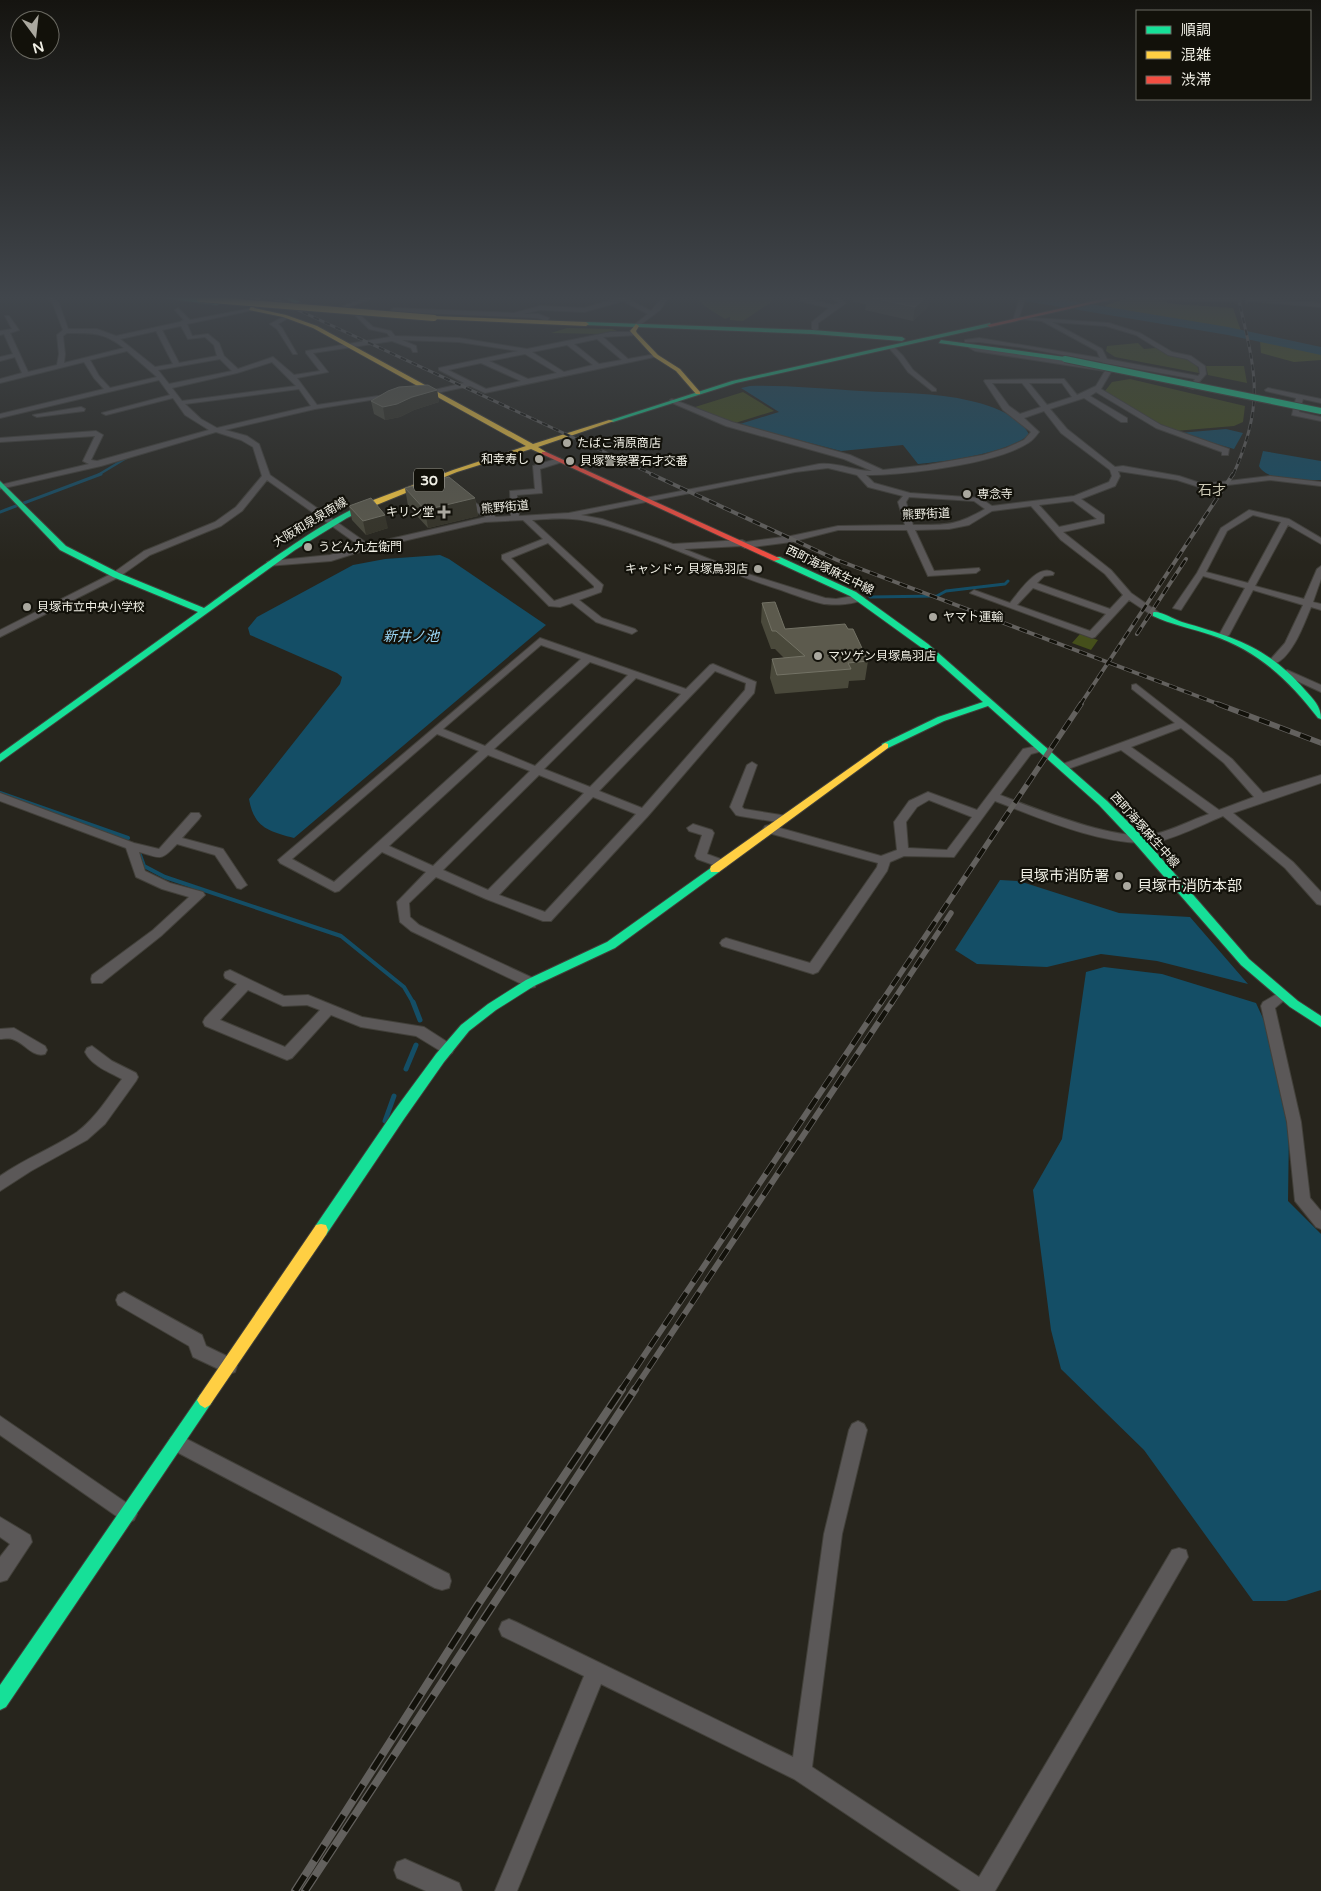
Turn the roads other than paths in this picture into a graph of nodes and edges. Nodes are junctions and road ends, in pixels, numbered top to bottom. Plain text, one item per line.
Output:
1 (103, 385) edge
2 (129, 385) edge
3 (165, 385) edge
4 (178, 385) edge
5 (416, 385) edge
6 (463, 385) edge
7 (473, 385) edge
8 (511, 385) edge
9 (691, 385) edge
10 (725, 385) edge
11 (928, 385) edge
12 (990, 385) edge
13 (1027, 385) edge
14 (1067, 385) edge
15 (1099, 385) edge
16 (1205, 385) edge
17 (1211, 385) edge
18 (1215, 385) edge
19 (1220, 385) edge
20 (301, 387) joint
21 (167, 388) junction
22 (1096, 389) junction
23 (108, 390) junction
24 (934, 390) dead end
25 (1268, 390) dead end
26 (427, 392) junction
27 (698, 393) junction
28 (401, 395) edge
29 (1084, 395) junction
30 (174, 396) junction
31 (1300, 396) junction
32 (1075, 398) junction
33 (672, 402) junction
34 (1321, 402) edge
35 (180, 403) junction
36 (315, 407) junction
37 (1044, 407) junction
38 (1321, 407) edge
39 (82, 409) dead end
40 (1321, 412) edge
41 (106, 413) dead end
42 (0, 417) edge
43 (1020, 417) junction
44 (1321, 417) edge
45 (1124, 420) dead end
46 (216, 430) junction
47 (0, 440) edge
48 (531, 447) junction
49 (1225, 454) dead end
50 (559, 460) junction
51 (98, 464) junction
52 (1113, 469) junction
53 (882, 472) junction
54 (860, 473) junction
55 (266, 476) junction
56 (449, 483) junction
57 (1321, 484) edge
58 (1, 486) edge
59 (907, 495) junction
60 (1075, 498) junction
61 (646, 500) junction
62 (1034, 505) junction
63 (990, 509) junction
64 (569, 515) junction
65 (515, 518) junction
66 (525, 518) junction
67 (494, 519) junction
68 (1286, 521) junction
69 (333, 522) junction
70 (910, 528) junction
71 (1058, 530) junction
72 (549, 540) junction
73 (1321, 541) edge
74 (743, 544) junction
75 (366, 547) junction
76 (671, 547) junction
77 (270, 564) junction
78 (1321, 569) edge
79 (976, 570) dead end
80 (1050, 573) dead end
81 (1201, 573) junction
82 (116, 575) junction
83 (1031, 584) junction
84 (1250, 587) junction
85 (974, 593) dead end
86 (1128, 595) junction
87 (860, 598) junction
88 (574, 600) junction
89 (1308, 604) junction
90 (1012, 606) junction
91 (1321, 607) edge
92 (1178, 608) dead end
93 (204, 611) junction
94 (1112, 613) junction
95 (1156, 614) joint
96 (632, 631) dead end
97 (0, 634) edge
98 (1224, 635) junction
99 (588, 658) junction
100 (1274, 661) junction
101 (1287, 673) junction
102 (634, 674) junction
103 (1136, 687) dead end
104 (1321, 689) edge
105 (687, 693) junction
106 (990, 703) junction
107 (1321, 716) edge
108 (1183, 724) junction
109 (436, 730) junction
110 (1123, 746) junction
111 (1042, 748) junction
112 (486, 750) junction
113 (0, 759) edge
114 (752, 765) dead end
115 (1064, 767) junction
116 (537, 770) junction
117 (1321, 779) edge
118 (592, 792) junction
119 (992, 796) junction
120 (0, 797) edge
121 (1261, 798) junction
122 (644, 813) junction
123 (1220, 813) junction
124 (978, 815) junction
125 (195, 816) dead end
126 (783, 819) junction
127 (693, 828) dead end
128 (770, 830) junction
129 (173, 839) junction
130 (1138, 840) junction
131 (131, 846) junction
132 (381, 847) junction
133 (903, 852) junction
134 (883, 860) junction
135 (722, 864) junction
136 (435, 871) junction
137 (241, 885) dead end
138 (490, 896) junction
139 (1321, 901) edge
140 (726, 943) dead end
141 (230, 975) dead end
142 (97, 979) dead end
143 (246, 983) junction
144 (530, 984) junction
145 (1282, 996) junction
146 (329, 1009) junction
147 (1321, 1022) edge
148 (0, 1034) edge
149 (447, 1049) junction
150 (40, 1050) dead end
151 (92, 1052) dead end
152 (0, 1184) edge
153 (1321, 1222) edge
154 (124, 1300) dead end
155 (229, 1366) junction
156 (0, 1425) edge
157 (858, 1430) dead end
158 (177, 1443) junction
159 (128, 1514) junction
160 (0, 1526) edge
161 (1179, 1557) dead end
162 (0, 1573) edge
163 (442, 1582) dead end
164 (508, 1629) dead end
165 (596, 1672) junction
166 (0, 1701) edge
167 (801, 1772) junction
168 (404, 1870) dead end
169 (451, 1891) edge
170 (506, 1891) edge
171 (981, 1891) edge

1 - 23 street
2 - 23 street
3 - 21 street
4 - 21 street
5 - 26 main road, 西町海塚麻生中線
6 - 26 street
7 - 8 street
9 - 27 main road
10 - 27 main road, 大阪和泉泉南線 / 30
11 - 24 street
12 - 43 street
13 - 37 street
14 - 32 street
15 - 22 street
16 - 44 main road, bridge
17 - 40 main road, bridge
18 - 38 main road
19 - 34 main road
20 - 35 street
20 - 36 street
21 - 30 street
22 - 29 street
22 - 49 street
23 - 42 street
25 - 31 street
26 - 48 main road, 西町海塚麻生中線
27 - 33 main road, 大阪和泉泉南線 / 30
28 - 36 street
29 - 32 street
29 - 45 street
30 - 35 street
30 - 41 street
31 - 34 street
31 - 44 street
32 - 37 street
33 - 48 main road, 大阪和泉泉南線 / 30
33 - 53 street
35 - 46 street
36 - 46 street
37 - 43 street
37 - 52 street
39 - 42 street
43 - 53 street
46 - 51 street
46 - 55 street
47 - 51 street
48 - 50 main road, 西町海塚麻生中線
48 - 56 main road, 大阪和泉泉南線 / 30
50 - 61 main road, 西町海塚麻生中線
50 - 65 street
51 - 58 street
52 - 57 street
52 - 60 street, 熊野街道
53 - 54 street
54 - 59 street
54 - 61 street
55 - 69 street
55 - 82 street
56 - 67 street
56 - 69 main road, 大阪和泉泉南線 / 30
58 - 82 main road
59 - 63 street
59 - 70 street
60 - 62 street, 熊野街道
60 - 71 street
61 - 64 street
61 - 74 main road, 西町海塚麻生中線
62 - 63 street, 熊野街道
62 - 71 street
63 - 70 street, 熊野街道
64 - 66 street, 熊野街道
64 - 76 street, 熊野街道
65 - 66 street, 熊野街道
65 - 67 street, 熊野街道
66 - 72 street
67 - 75 street, 熊野街道
68 - 73 street
68 - 81 street
68 - 84 street
69 - 75 street
69 - 77 main road, 大阪和泉泉南線 / 30
70 - 74 street, 熊野街道
70 - 79 street
71 - 86 street
72 - 88 street
72 - 88 street
74 - 76 street, 熊野街道
74 - 87 main road, 西町海塚麻生中線
75 - 77 street, 熊野街道
76 - 87 street
77 - 93 main road, 大阪和泉泉南線 / 30
78 - 89 street
80 - 83 street
81 - 84 street
81 - 92 street
82 - 93 main road
82 - 97 street
83 - 90 street
83 - 94 street
84 - 89 street
84 - 98 street
85 - 90 street
86 - 94 street
86 - 95 street
87 - 106 main road, 西町海塚麻生中線
88 - 96 street
89 - 91 street
89 - 100 street
90 - 94 street
93 - 113 main road, 大阪和泉泉南線 / 30
95 - 98 main road
98 - 100 main road
99 - 102 street
99 - 109 street
99 - 112 street
100 - 101 main road
101 - 104 street
101 - 107 main road
102 - 105 street
102 - 116 street
103 - 108 street
105 - 118 street
105 - 122 street
106 - 111 main road, 西町海塚麻生中線
106 - 126 main road
108 - 110 street
108 - 121 street
109 - 112 street
109 - 132 street
110 - 115 street
110 - 123 street
111 - 115 main road, 西町海塚麻生中線
111 - 119 street
112 - 116 street
112 - 132 street
114 - 126 street
115 - 130 main road, 西町海塚麻生中線
116 - 118 street
116 - 136 street
117 - 121 street
118 - 122 street
118 - 138 street
119 - 124 street
119 - 130 street
120 - 131 street
121 - 123 street
122 - 138 street
123 - 130 street
123 - 139 street
124 - 133 street
124 - 133 street
125 - 129 street
126 - 128 main road
127 - 135 street
128 - 134 street
128 - 135 main road
129 - 131 street
129 - 137 street
130 - 145 main road, 西町海塚麻生中線
131 - 142 street
132 - 136 street
133 - 134 street
134 - 140 street
135 - 144 main road
136 - 138 street
136 - 144 street
141 - 143 street
143 - 146 street
143 - 146 street
144 - 149 main road
145 - 147 main road, 西町海塚麻生中線
145 - 153 street
146 - 149 street
148 - 150 street
149 - 155 main road
151 - 152 street
154 - 155 street
155 - 158 main road
156 - 159 street
157 - 167 street
158 - 159 main road
158 - 163 street
159 - 166 main road
160 - 162 street
161 - 171 street
164 - 165 street
165 - 167 street
165 - 170 street
167 - 171 street
168 - 169 street

